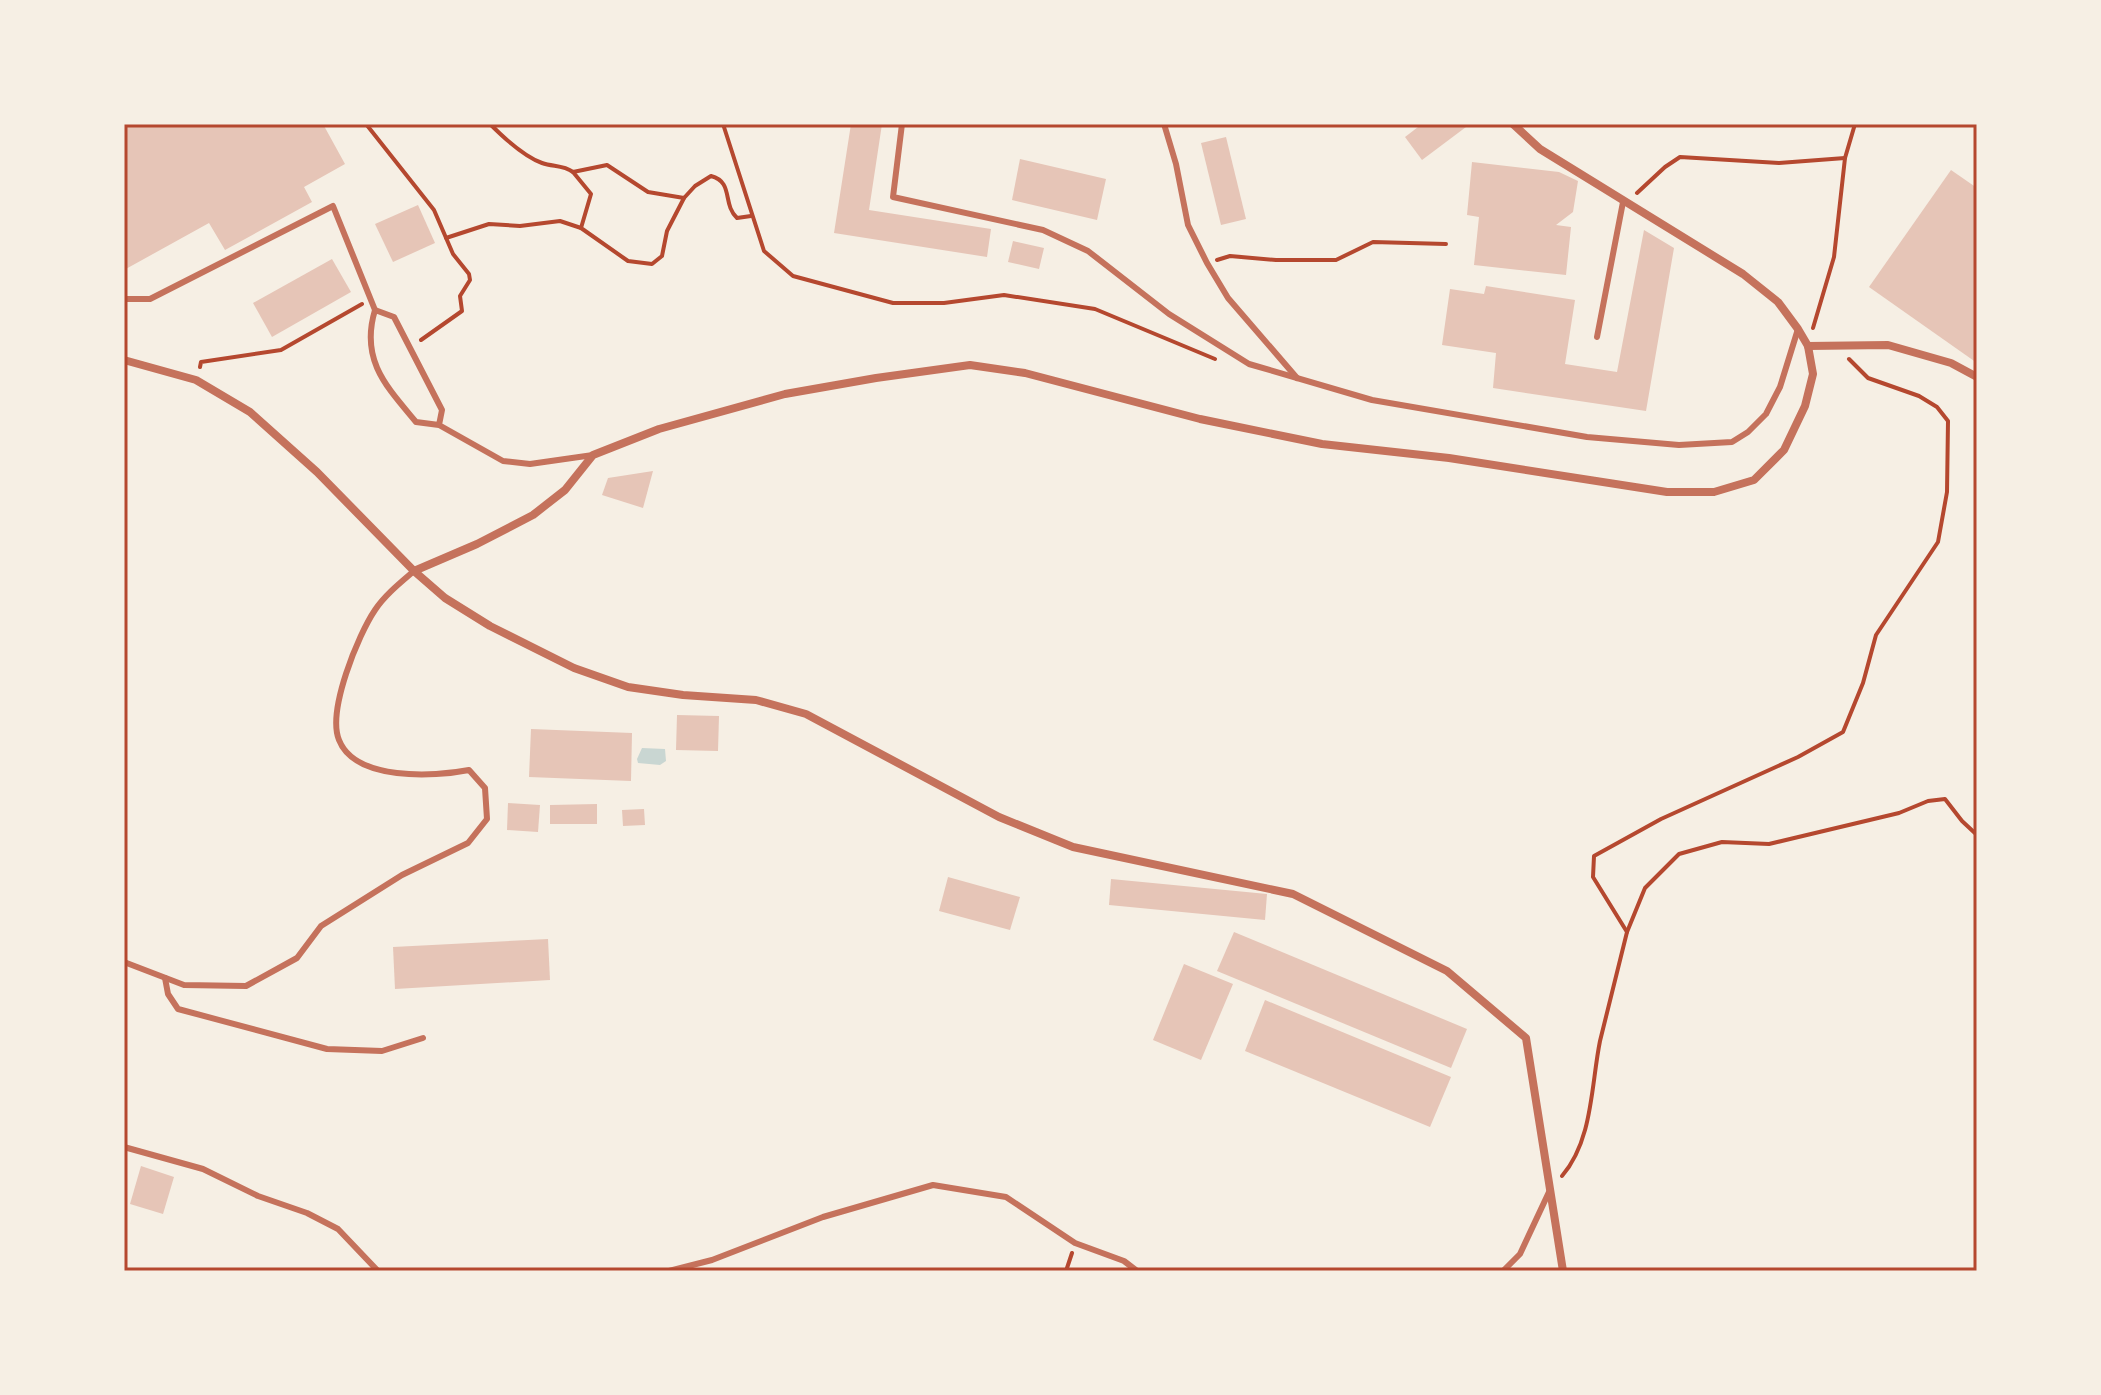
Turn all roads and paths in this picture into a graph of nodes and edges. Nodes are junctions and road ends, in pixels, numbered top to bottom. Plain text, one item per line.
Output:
1 (366, 124) edge
2 (490, 124) edge
3 (723, 124) edge
4 (902, 124) edge
5 (1164, 124) edge
6 (1513, 124) edge
7 (1855, 124) edge
8 (1845, 158) junction
9 (573, 172) junction
10 (684, 198) junction
11 (1623, 202) junction
12 (752, 216) junction
13 (581, 228) junction
14 (446, 238) junction
15 (1446, 244) dead end
16 (1207, 263) junction
17 (124, 299) edge
18 (371, 299) junction
19 (375, 310) junction
20 (1798, 329) junction
21 (1597, 337) dead end
22 (1808, 346) junction
23 (1836, 346) junction
24 (410, 348) junction
25 (124, 360) edge
26 (1223, 363) dead end
27 (1977, 377) edge
28 (1297, 378) junction
29 (196, 380) junction
30 (439, 425) junction
31 (593, 455) junction
32 (414, 571) junction
33 (1977, 835) edge
34 (1627, 932) junction
35 (124, 962) edge
36 (165, 978) junction
37 (423, 1038) dead end
38 (124, 1147) edge
39 (1550, 1190) junction
40 (378, 1271) edge
41 (669, 1271) edge
42 (1137, 1271) edge
43 (1503, 1271) edge
44 (1563, 1271) edge

1 - 14 path
2 - 9 path
3 - 12 path
4 - 28 lane
5 - 16 lane
6 - 11 street
7 - 8 path
8 - 11 path
8 - 22 path
9 - 10 path
9 - 13 path
10 - 12 path
10 - 13 path
11 - 20 street
11 - 21 lane
12 - 26 path
13 - 14 path
14 - 24 path
15 - 16 path
16 - 28 lane
17 - 18 lane
18 - 19 lane
18 - 29 path
19 - 24 lane
19 - 30 lane
20 - 22 street
20 - 28 lane
22 - 23 street
22 - 31 street
23 - 27 street
23 - 34 path
24 - 30 lane
25 - 29 street
29 - 32 street
30 - 31 lane
31 - 32 street
32 - 36 lane
32 - 39 street
33 - 34 path
34 - 39 path
35 - 36 lane
36 - 37 lane
38 - 40 lane
39 - 43 lane
39 - 44 street
41 - 42 lane

